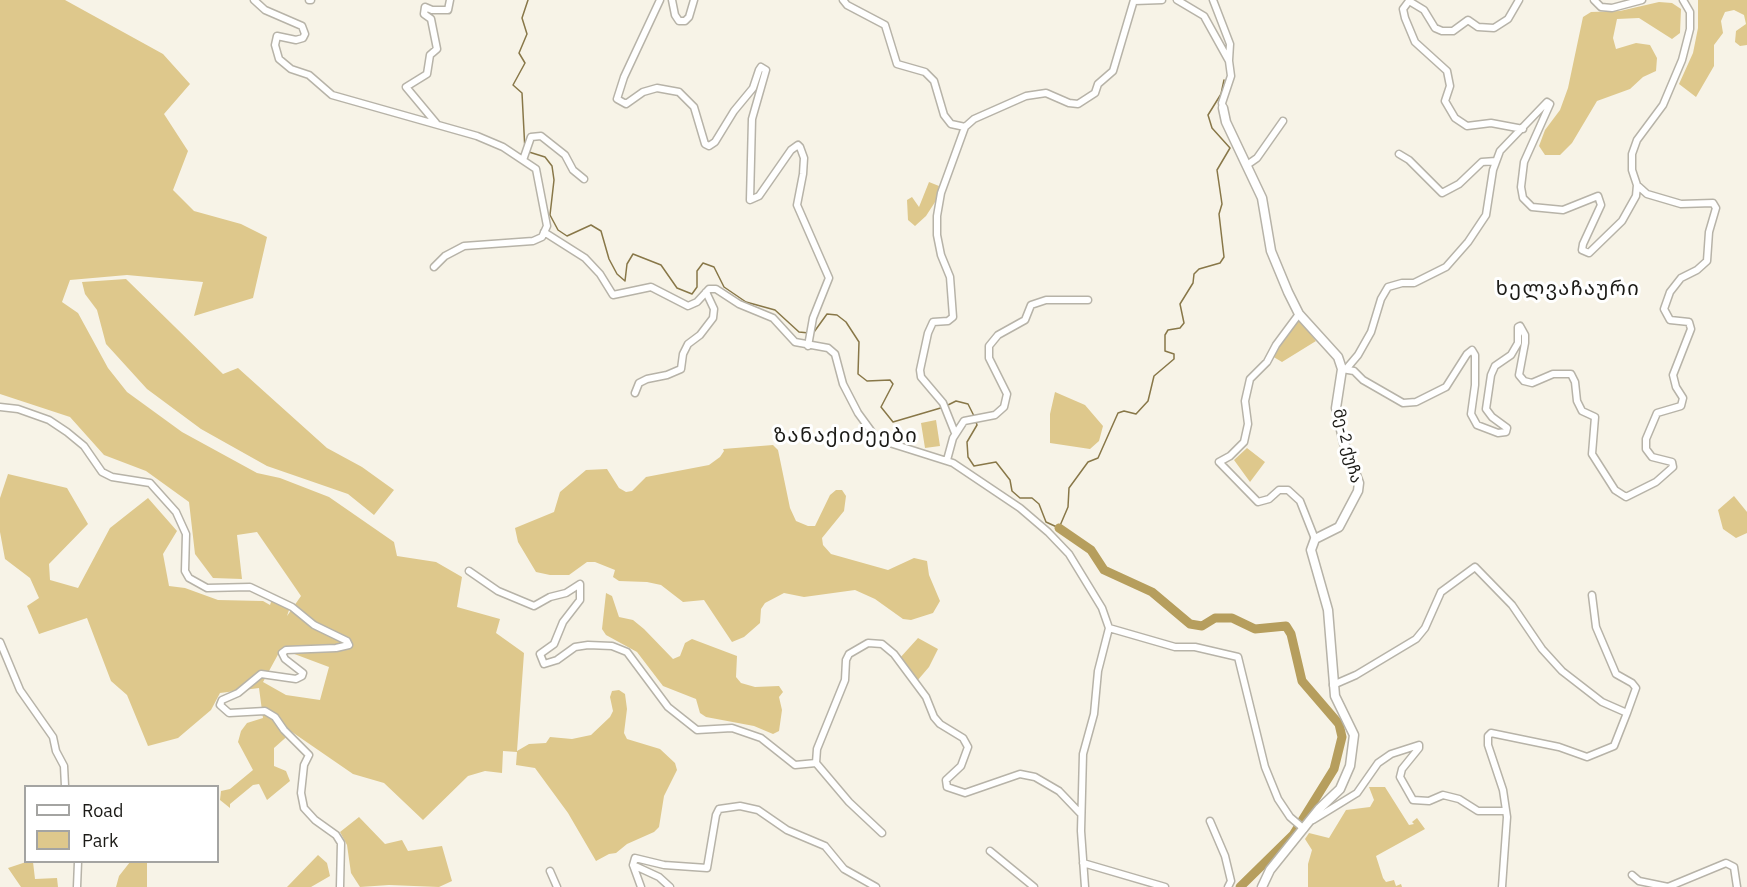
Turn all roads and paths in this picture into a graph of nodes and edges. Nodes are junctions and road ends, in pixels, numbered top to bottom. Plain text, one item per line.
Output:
1 (254, 0) edge
2 (450, 0) edge
3 (660, 0) edge
4 (672, 0) edge
5 (694, 0) edge
6 (843, 0) edge
7 (1134, 0) edge
8 (1162, 0) edge
9 (1177, 0) edge
10 (1213, 0) edge
11 (1519, 0) edge
12 (1594, 0) edge
13 (1642, 0) edge
14 (1683, 0) edge
15 (1229, 61) junction
16 (1223, 108) joint
17 (1283, 121) dead end
18 (436, 123) junction
19 (965, 127) junction
20 (1522, 129) junction
21 (1399, 154) dead end
22 (523, 160) junction
23 (1496, 161) junction
24 (1247, 165) junction
25 (584, 179) dead end
26 (1637, 185) junction
27 (544, 232) junction
28 (434, 267) dead end
29 (706, 292) junction
30 (1088, 300) dead end
31 (1299, 314) junction
32 (808, 346) junction
33 (1345, 368) junction
34 (635, 393) dead end
35 (0, 407) edge
36 (955, 433) junction
37 (946, 460) junction
38 (1315, 539) junction
39 (469, 571) dead end
40 (1592, 594) dead end
41 (1109, 628) junction
42 (0, 642) edge
43 (1334, 685) junction
44 (1627, 713) junction
45 (816, 763) junction
46 (65, 785) edge
47 (1506, 811) junction
48 (1081, 814) junction
49 (1210, 821) dead end
50 (1310, 821) junction
51 (1302, 828) junction
52 (882, 833) dead end
53 (990, 851) dead end
54 (78, 863) edge
55 (1083, 863) junction
56 (633, 865) junction
57 (550, 871) dead end
58 (1632, 875) dead end
59 (77, 887) edge
60 (340, 887) edge
61 (557, 887) edge
62 (641, 887) edge
63 (670, 887) edge
64 (876, 887) edge
65 (1034, 887) edge
66 (1085, 887) edge
67 (1165, 887) edge
68 (1228, 887) edge
69 (1262, 887) edge
70 (1502, 887) edge
71 (1737, 887) edge

1 - 18 street
2 - 18 street
3 - 32 street
4 - 5 street
6 - 19 street
7 - 8 street
7 - 19 street
9 - 15 street
10 - 15 street
11 - 20 street
12 - 13 street
14 - 26 street
15 - 16 street
16 - 24 street
17 - 24 street
18 - 22 street
19 - 36 street
20 - 23 street
20 - 26 street
21 - 23 street
22 - 25 street
22 - 27 street
23 - 33 street
24 - 31 street
26 - 33 street
27 - 28 street
27 - 29 street
29 - 32 street
29 - 34 street
30 - 36 street
31 - 33 street
31 - 38 street
32 - 37 street
33 - 38 street, მე-2 ქუჩა
35 - 60 street
36 - 37 street
37 - 41 street
38 - 43 street
39 - 45 street
40 - 44 street
41 - 48 street
41 - 51 street
42 - 46 street
43 - 44 street
43 - 50 street
44 - 47 street
45 - 48 street
45 - 52 street
47 - 50 street
47 - 70 street
48 - 55 street
49 - 68 street
50 - 51 street
51 - 69 street
53 - 65 street
54 - 59 street
55 - 66 street
55 - 67 street
56 - 62 street
56 - 63 street
56 - 64 street
57 - 61 street
58 - 71 street

